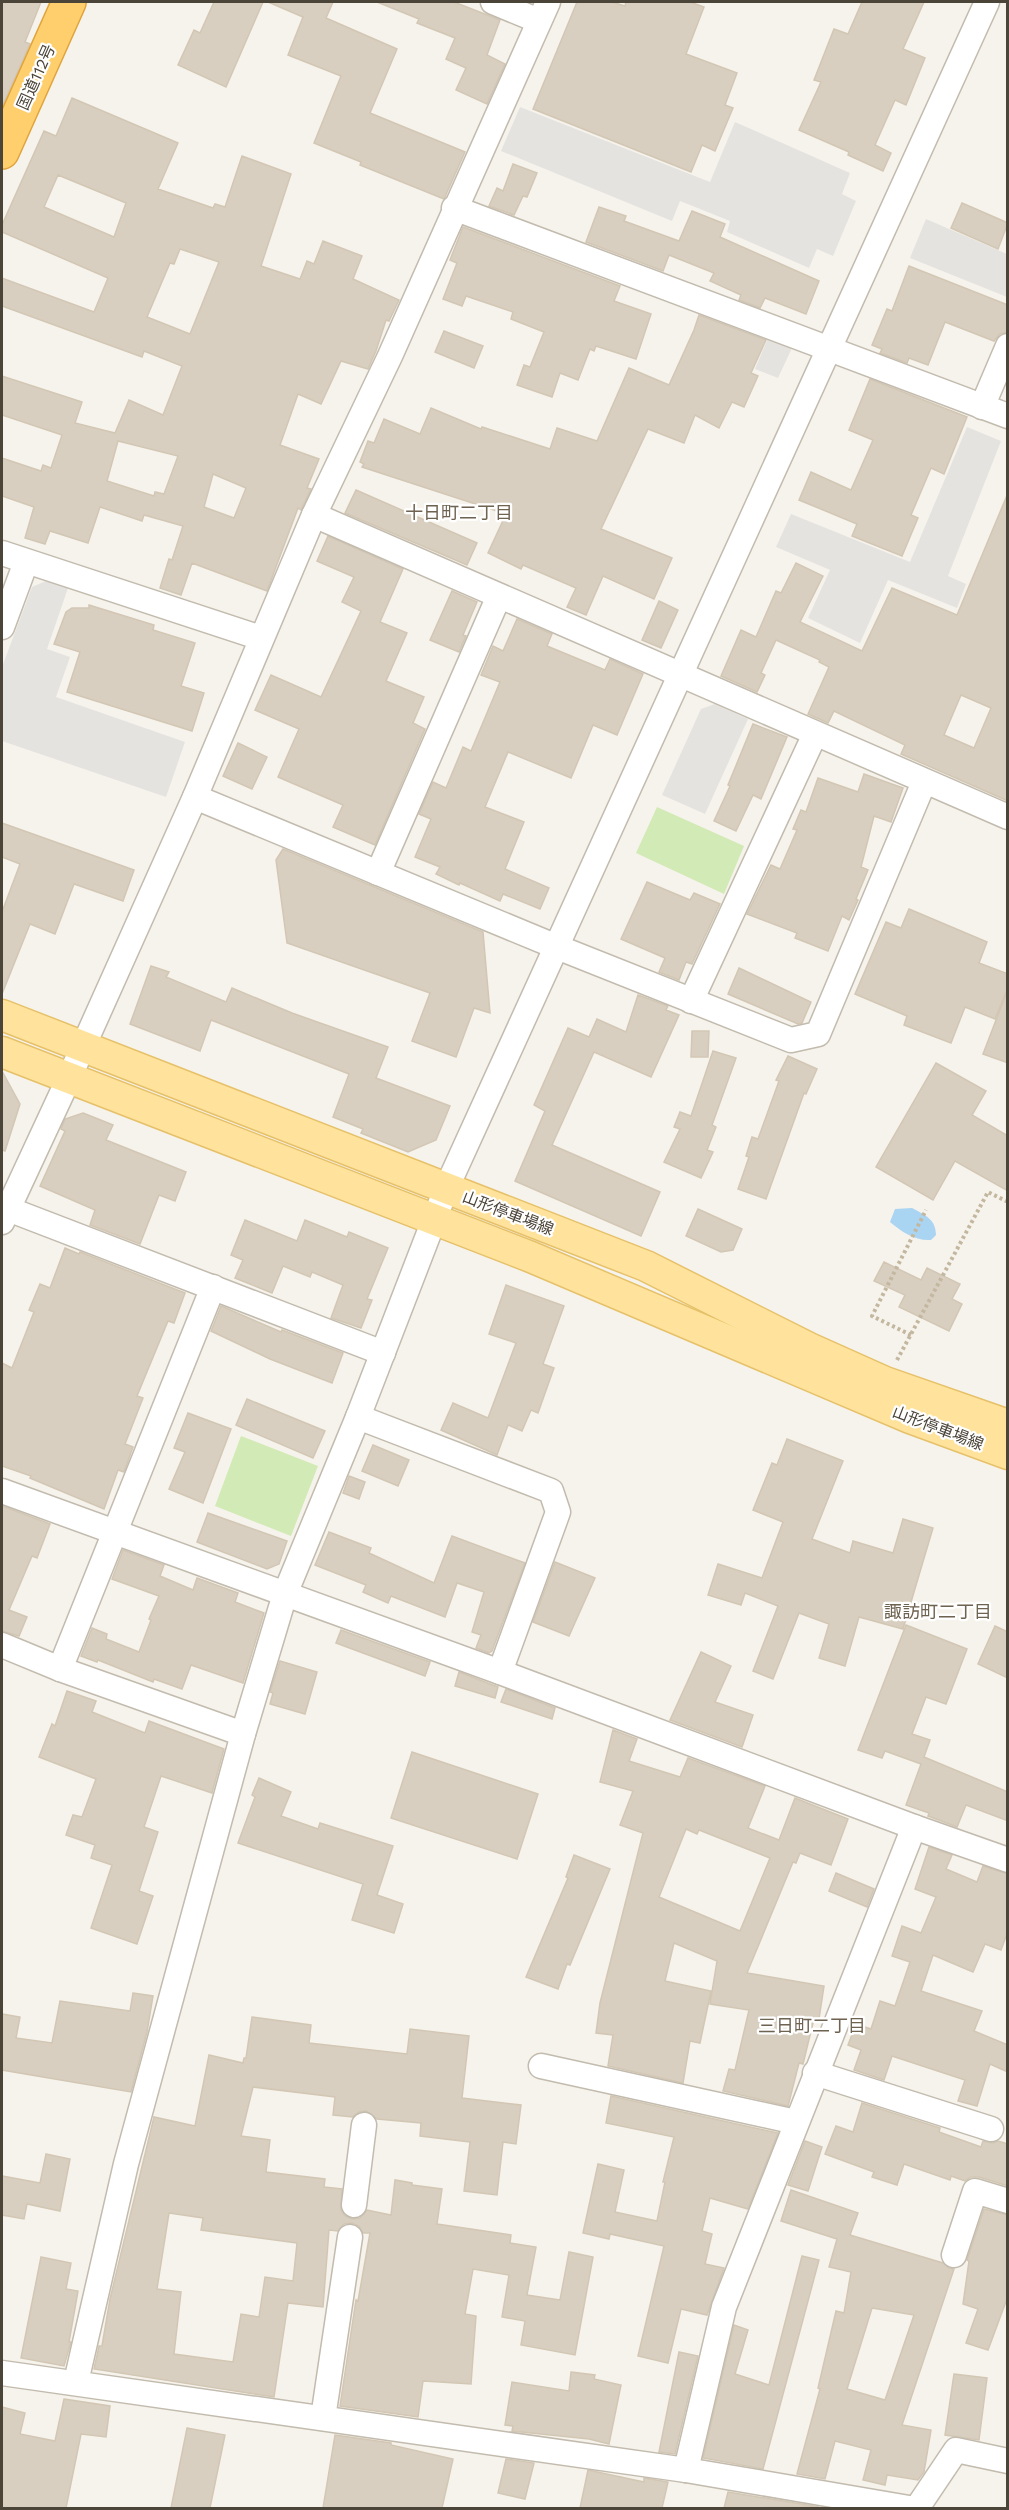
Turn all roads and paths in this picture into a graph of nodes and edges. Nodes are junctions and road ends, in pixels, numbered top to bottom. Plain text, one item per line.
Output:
1 (69, 2) edge
2 (493, 2) edge
3 (987, 2) edge
4 (543, 11) edge
5 (2, 152) edge
6 (454, 208) junction
7 (1008, 346) edge
8 (831, 349) junction
9 (982, 407) junction
10 (1008, 416) edge
11 (314, 515) junction
12 (2, 553) edge
13 (26, 561) junction
14 (499, 596) junction
15 (2, 627) edge
16 (261, 638) junction
17 (681, 675) junction
18 (815, 734) junction
19 (924, 782) junction
20 (195, 797) junction
21 (1008, 817) edge
22 (378, 873) junction
23 (557, 947) junction
24 (691, 1001) junction
25 (2, 1015) edge
26 (82, 1046) junction
27 (2, 1052) edge
28 (69, 1078) junction
29 (446, 1189) junction
30 (1008, 1202) edge
31 (926, 1210) dead end
32 (5, 1215) edge
33 (435, 1221) junction
34 (213, 1287) junction
35 (911, 1335) junction
36 (382, 1353) junction
37 (885, 1382) junction
38 (358, 1418) junction
39 (1008, 1425) edge
40 (1008, 1454) edge
41 (2, 1491) edge
42 (115, 1531) junction
43 (285, 1594) junction
44 (2, 1645) edge
45 (60, 1669) junction
46 (500, 1672) junction
47 (243, 1734) junction
48 (914, 1827) junction
49 (1008, 1860) edge
50 (541, 2066) dead end
51 (815, 2073) junction
52 (796, 2122) junction
53 (364, 2125) dead end
54 (990, 2129) dead end
55 (1008, 2201) edge
56 (354, 2205) dead end
57 (350, 2237) dead end
58 (954, 2254) dead end
59 (2, 2373) edge
60 (76, 2382) junction
61 (324, 2418) junction
62 (1008, 2461) edge
63 (686, 2470) junction
64 (847, 2504) edge
65 (909, 2508) edge
66 (917, 2508) edge

1 - 5 highway, 国道112号
2 - 4 street
3 - 8 street
4 - 6 street
6 - 8 street
6 - 11 street
7 - 9 street
8 - 9 street
8 - 17 street
9 - 10 street
11 - 14 street
11 - 16 street
12 - 13 street
13 - 15 street
13 - 16 street
14 - 17 street
14 - 22 street
16 - 20 street
17 - 18 street
17 - 23 street
18 - 19 street
18 - 24 street
19 - 21 street
19 - 24 street
20 - 22 street
20 - 26 street
22 - 23 street
23 - 24 street
23 - 29 street
25 - 26 main road, 山形停車場線
26 - 28 street
26 - 29 main road, 山形停車場線
27 - 28 main road, 山形停車場線
28 - 32 street
28 - 33 main road, 山形停車場線
29 - 33 street
29 - 37 main road, 山形停車場線
30 - 35 path
31 - 35 path
32 - 34 street
33 - 36 street
33 - 40 main road, 山形停車場線
34 - 36 street
34 - 42 street
35 - 37 path
36 - 38 street
37 - 39 main road, 山形停車場線
38 - 43 street
38 - 46 street
41 - 42 street
42 - 43 street
42 - 45 street
43 - 46 street
43 - 47 street
44 - 45 street
45 - 47 street
46 - 48 street
47 - 60 street
48 - 49 street
48 - 51 street
50 - 52 street
51 - 52 street
51 - 54 street
52 - 63 street
53 - 56 street
55 - 58 street
57 - 61 street
59 - 60 street
60 - 61 street
61 - 63 street
62 - 66 street
63 - 64 street
64 - 65 street

